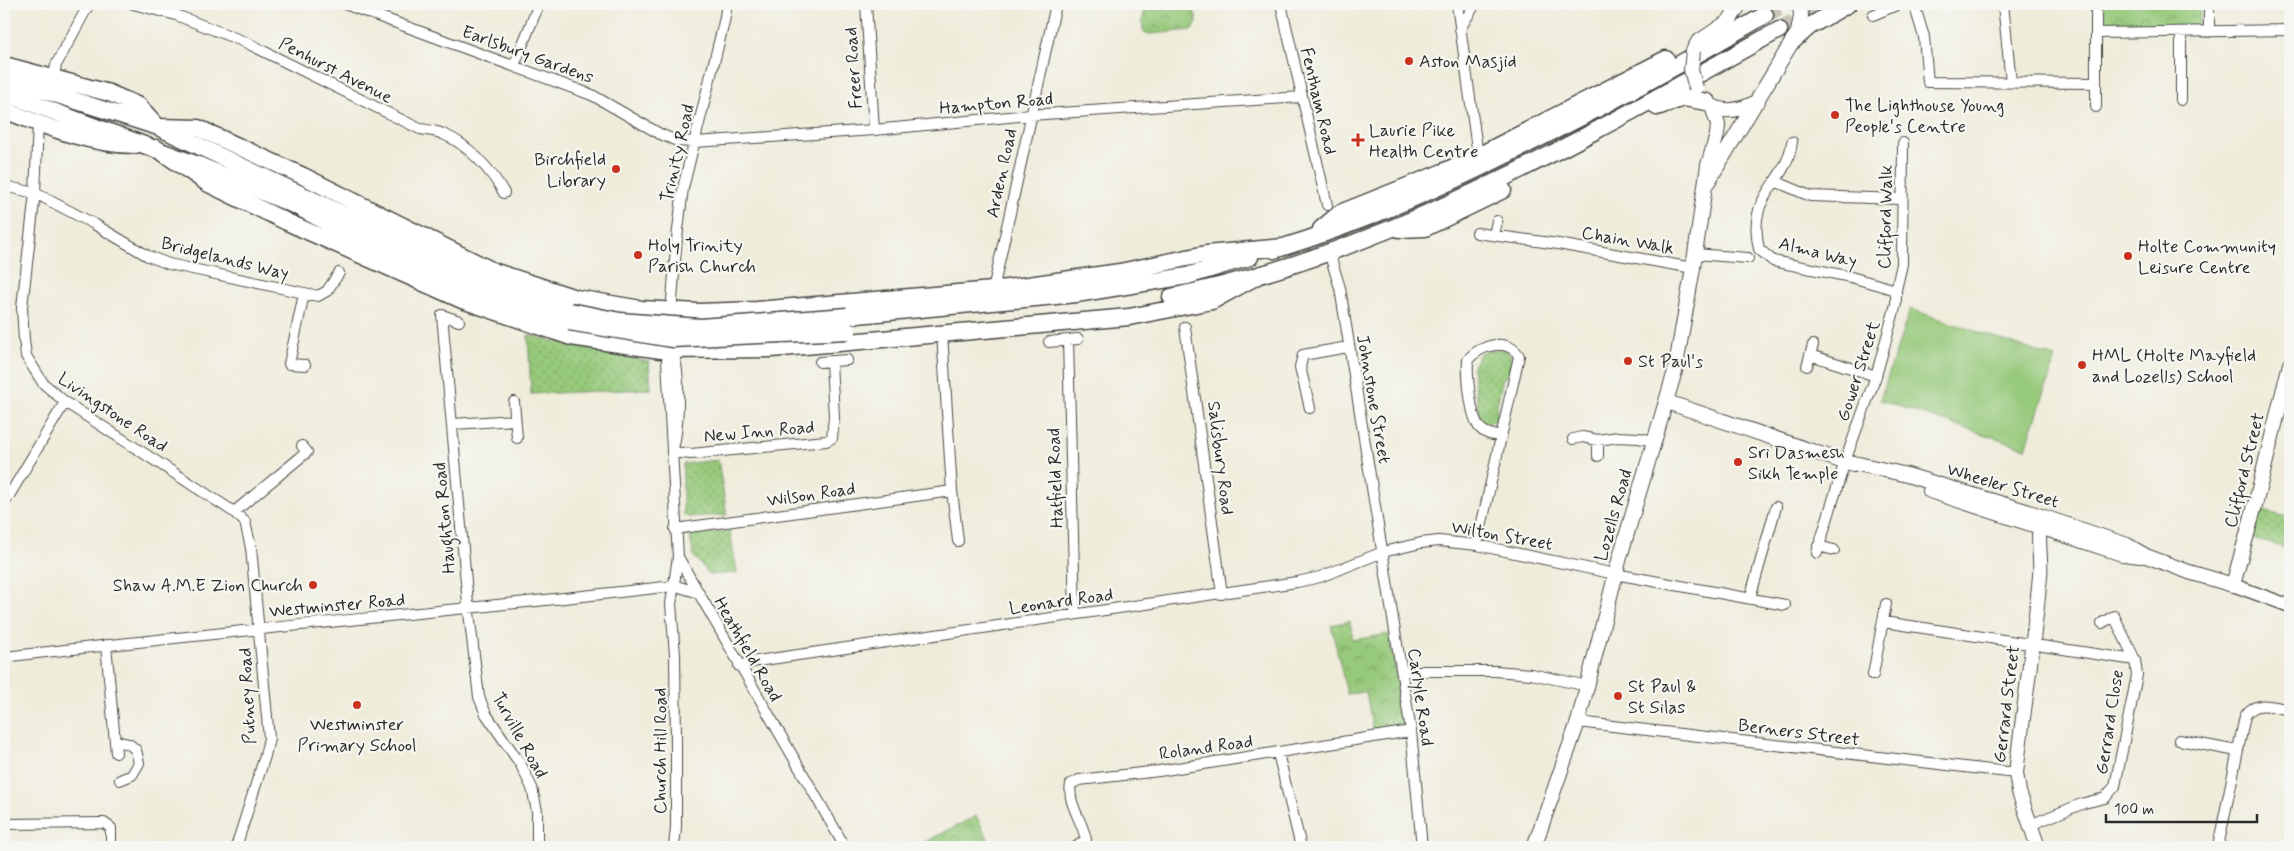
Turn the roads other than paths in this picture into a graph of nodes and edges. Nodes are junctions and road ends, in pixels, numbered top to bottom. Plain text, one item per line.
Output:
1 (89, 4) edge
2 (133, 4) edge
3 (345, 4) edge
4 (539, 4) edge
5 (727, 4) edge
6 (866, 4) edge
7 (1056, 4) edge
8 (1281, 4) edge
9 (1457, 4) edge
10 (1475, 4) edge
11 (1800, 4) edge
12 (1848, 4) edge
13 (1899, 4) edge
14 (1914, 4) edge
15 (2003, 4) edge
16 (2096, 4) edge
17 (2208, 4) edge
18 (1738, 6) edge
19 (1765, 15) tunnel mouth
20 (1873, 15) dead end
21 (1460, 29) junction
22 (1778, 30) tunnel mouth
23 (2290, 30) edge
24 (2181, 32) junction
25 (2210, 32) junction
26 (2097, 33) junction
27 (1793, 41) junction
28 (1696, 46) junction
29 (4, 65) edge
30 (514, 66) junction
31 (54, 77) junction
32 (4, 78) edge
33 (2011, 82) junction
34 (2096, 83) junction
35 (4, 93) edge
36 (1301, 97) junction
37 (2182, 100) dead end
38 (1758, 101) junction
39 (1709, 104) junction
40 (2096, 108) dead end
41 (4, 110) edge
42 (1030, 116) junction
43 (38, 123) junction
44 (158, 127) junction
45 (874, 130) junction
46 (695, 142) junction
47 (1792, 142) dead end
48 (1903, 144) dead end
49 (152, 147) junction
50 (1478, 156) junction
51 (1775, 181) junction
52 (4, 186) edge
53 (1705, 187) junction
54 (504, 193) dead end
55 (35, 194) junction
56 (1901, 199) junction
57 (1327, 205) dead end
58 (1497, 221) dead end
59 (1391, 229) junction
60 (1477, 233) dead end
61 (1494, 235) junction
62 (1312, 237) junction
63 (1283, 247) junction
64 (1329, 252) junction
65 (1748, 258) dead end
66 (1694, 261) junction
67 (339, 272) dead end
68 (1261, 274) junction
69 (993, 290) junction
70 (1896, 290) junction
71 (304, 294) junction
72 (571, 310) junction
73 (671, 315) junction
74 (459, 321) dead end
75 (847, 323) junction
76 (1185, 327) dead end
77 (942, 333) junction
78 (1049, 342) dead end
79 (671, 347) junction
80 (1348, 347) junction
81 (730, 350) junction
82 (847, 360) dead end
83 (820, 362) dead end
84 (831, 362) junction
85 (2290, 364) edge
86 (305, 365) dead end
87 (1807, 366) dead end
88 (1876, 376) junction
89 (65, 402) junction
90 (514, 402) dead end
91 (1667, 402) junction
92 (1310, 408) dead end
93 (514, 420) junction
94 (452, 424) junction
95 (1500, 436) junction
96 (517, 438) dead end
97 (1573, 439) dead end
98 (1598, 440) junction
99 (1654, 441) junction
100 (302, 446) dead end
101 (672, 452) junction
102 (1598, 456) dead end
103 (1845, 461) junction
104 (952, 491) junction
105 (4, 504) edge
106 (1776, 508) dead end
107 (234, 512) junction
108 (2042, 522) junction
109 (675, 529) junction
110 (2053, 532) junction
111 (958, 541) dead end
112 (1477, 544) junction
113 (1834, 550) dead end
114 (1384, 552) junction
115 (2146, 556) junction
116 (678, 557) junction
117 (2042, 563) junction
118 (1615, 574) junction
119 (673, 585) junction
120 (2233, 585) junction
121 (696, 592) junction
122 (1222, 594) junction
123 (1750, 598) junction
124 (1886, 604) dead end
125 (1785, 605) dead end
126 (2290, 606) edge
127 (468, 609) junction
128 (1075, 614) junction
129 (1884, 622) junction
130 (2102, 623) dead end
131 (259, 629) junction
132 (106, 645) junction
133 (2033, 646) junction
134 (4, 658) edge
135 (2134, 660) junction
136 (739, 666) junction
137 (1402, 671) junction
138 (1873, 674) dead end
139 (1588, 686) junction
140 (2290, 710) edge
141 (1578, 722) junction
142 (1411, 731) junction
143 (2179, 740) dead end
144 (116, 741) junction
145 (2237, 751) junction
146 (116, 753) dead end
147 (1278, 753) junction
148 (2016, 773) junction
149 (120, 780) dead end
150 (4, 824) edge
151 (2030, 825) junction
152 (111, 847) edge
153 (236, 847) edge
154 (537, 847) edge
155 (674, 847) edge
156 (845, 847) edge
157 (1080, 847) edge
158 (1301, 847) edge
159 (1422, 847) edge
160 (1534, 847) edge
161 (2038, 847) edge
162 (2218, 847) edge

1 - 31 street
2 - 54 street, Penhurst Avenue
3 - 30 street, Earlsbury Gardens
4 - 30 street
5 - 46 street, Trinity Road
6 - 45 street, Freer Road
7 - 42 street, Arden Road
8 - 36 street, Fentham Road
9 - 21 street
10 - 21 street
11 - 27 main road, Lozells Road
12 - 27 highway
13 - 20 street
14 - 33 street
15 - 33 street
16 - 26 street
17 - 25 street
18 - 28 main road
19 - 62 highway
21 - 50 street
22 - 59 highway
23 - 25 street
24 - 25 street
24 - 26 street
24 - 37 street
26 - 34 street
27 - 38 main road, Lozells Road
28 - 39 main road, bridge
28 - 50 highway
29 - 31 highway
30 - 46 street, Earlsbury Gardens
31 - 44 highway
32 - 44 highway
33 - 34 street
34 - 40 street
35 - 49 highway
36 - 42 street, Hampton Road
36 - 57 street, Fentham Road
38 - 39 main road
38 - 53 main road, Lozells Road
39 - 53 main road, Lozells Road
39 - 59 highway
41 - 43 highway
42 - 45 street, Hampton Road
42 - 69 street, Arden Road
43 - 49 highway
43 - 55 street, Livingstone Road
44 - 72 highway
45 - 46 street, Hampton Road
46 - 73 street, Trinity Road
47 - 51 street, Alma Way
48 - 56 street, Clifford Walk
49 - 72 highway
49 - 79 highway
50 - 62 highway
51 - 56 street
51 - 70 street, Alma Way
52 - 55 street, Bridgelands Way
53 - 66 main road, Lozells Road
55 - 71 street, Bridgelands Way
55 - 89 street, Livingstone Road
56 - 70 street, Clifford Walk
58 - 61 street
59 - 64 highway
60 - 61 street, Chain Walk
61 - 66 street, Chain Walk
62 - 63 highway
63 - 69 highway
63 - 75 highway
64 - 68 highway
64 - 80 street, Johnstone Street
65 - 66 street, Chain Walk
66 - 91 main road, Lozells Road
67 - 71 street, Bridgelands Way
68 - 75 highway
68 - 77 highway
69 - 73 highway
70 - 88 street, Gower Street
71 - 86 street, Bridgelands Way
72 - 73 highway
72 - 75 highway, bridge
72 - 79 highway
73 - 79 street, Trinity Road
73 - 81 highway
74 - 94 street, Haughton Road
76 - 122 street, Salisbury Road
77 - 81 highway
77 - 104 street
78 - 128 street, Hatfield Road
79 - 81 highway
79 - 101 street, Heathfield Road
80 - 92 street
80 - 114 street, Johnstone Street
82 - 84 street
83 - 84 street
84 - 101 street, New Inn Road
85 - 120 main road, Clifford Street
87 - 88 street
88 - 103 street, Gower Street
89 - 105 street
89 - 107 street, Livingstone Road
90 - 93 street
91 - 99 main road, Lozells Road
91 - 103 main road, Wheeler Street
93 - 94 street
93 - 96 street
94 - 127 street, Haughton Road
95 - 95 street
95 - 112 street
97 - 98 street
98 - 99 street
98 - 102 street
99 - 118 main road, Lozells Road
100 - 107 street
101 - 109 street, Heathfield Road
103 - 108 main road, Wheeler Street
103 - 108 main road, Wheeler Street
103 - 113 street, Gower Street
104 - 109 street, Wilson Road
104 - 111 street
106 - 123 street
107 - 131 street, Livingstone Road
108 - 110 main road, Wheeler Street
108 - 115 main road, Wheeler Street
108 - 117 main road, Gerrard Street
109 - 116 street, Heathfield Road
110 - 115 main road, Wheeler Street
110 - 117 main road, Gerrard Street
112 - 114 street, Wilton Street
112 - 118 street, Wilton Street
114 - 122 street, Leonard Road
114 - 137 street, Carlyle Road
115 - 120 main road, Wheeler Street
116 - 119 street
116 - 121 street, Heathfield Road
117 - 133 main road, Gerrard Street
118 - 123 street, Wilton Street
118 - 139 main road, Lozells Road
119 - 121 street, Westminster Road
119 - 127 street, Westminster Road
119 - 155 street, Church Hill Road
120 - 126 street, Wheeler Street
121 - 136 street, Heathfield Road
122 - 128 street, Leonard Road
123 - 125 street, Wilton Street
124 - 129 street
127 - 131 street, Westminster Road
127 - 154 street, Turville Road
128 - 136 street, Leonard Road
129 - 133 street
129 - 138 street
130 - 135 street, Gerrard Close
131 - 132 street, Westminster Road
131 - 153 street, Putney Road
132 - 134 street, Westminster Road
132 - 144 street
133 - 135 street
133 - 148 main road, Gerrard Street
135 - 151 street, Gerrard Close
136 - 156 street, Heathfield Road
137 - 139 street
137 - 142 street, Carlyle Road
139 - 141 main road, Lozells Road
140 - 145 street
141 - 148 street, Berners Street
141 - 160 main road, Lozells Road
142 - 147 street, Roland Road
142 - 159 street, Carlyle Road
143 - 145 street
144 - 146 street
144 - 149 street
145 - 162 street
147 - 157 street, Roland Road
147 - 158 street
148 - 151 main road, Gerrard Street
150 - 152 street
151 - 161 main road, Gerrard Street

